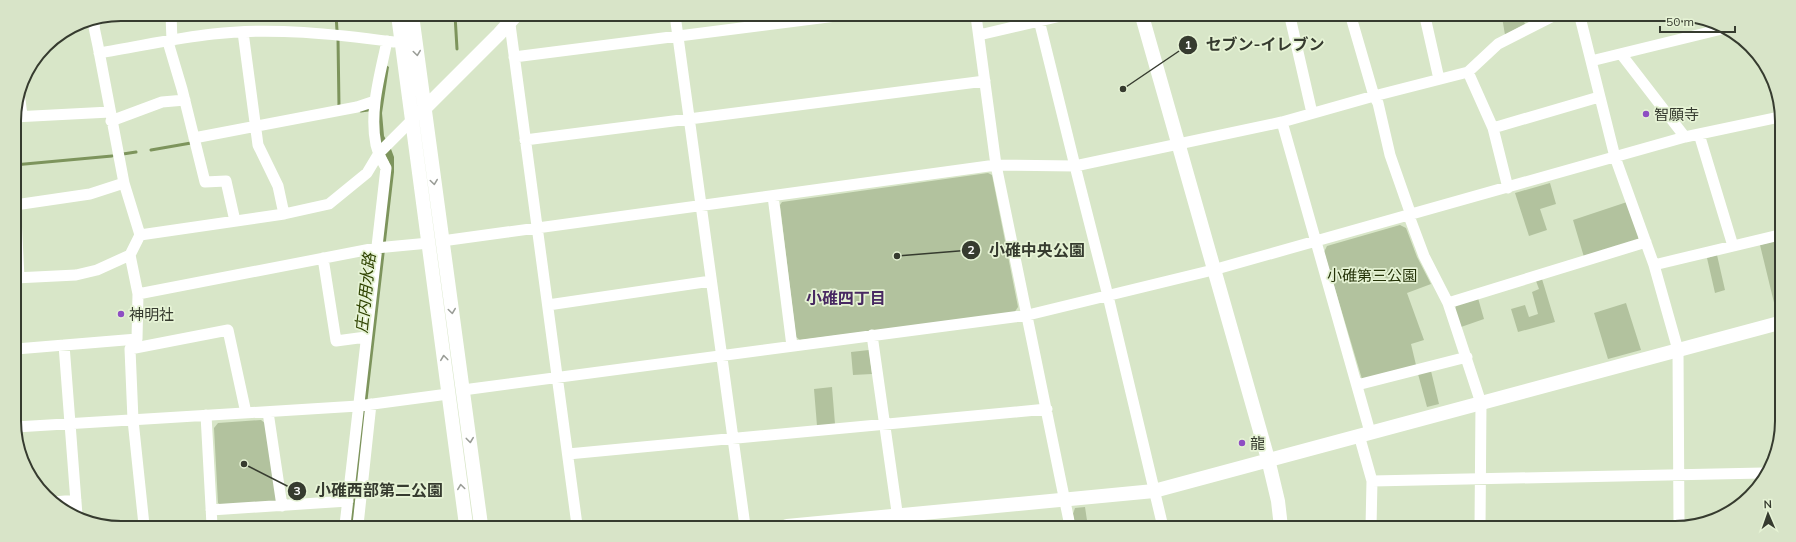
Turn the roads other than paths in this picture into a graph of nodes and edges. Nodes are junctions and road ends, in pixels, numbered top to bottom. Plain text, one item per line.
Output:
1 (171, 21) edge
2 (399, 21) edge
3 (413, 21) edge
4 (508, 21) edge
5 (511, 21) edge
6 (676, 21) edge
7 (796, 21) edge
8 (977, 21) edge
9 (1028, 21) edge
10 (1040, 21) edge
11 (1143, 21) edge
12 (1291, 21) edge
13 (1352, 21) edge
14 (1426, 21) edge
15 (1543, 21) edge
16 (1581, 21) edge
17 (95, 25) edge
18 (1716, 30) edge
19 (243, 32) junction
20 (979, 35) junction
21 (677, 36) junction
22 (170, 41) junction
23 (387, 41) junction
24 (402, 44) junction
25 (99, 53) junction
26 (1621, 54) junction
27 (514, 57) junction
28 (1591, 61) junction
29 (1468, 72) junction
30 (1439, 79) junction
31 (985, 81) junction
32 (1374, 96) junction
33 (1599, 97) junction
34 (184, 100) junction
35 (375, 101) junction
36 (424, 108) junction
37 (1312, 113) junction
38 (21, 116) edge
39 (110, 116) junction
40 (688, 118) junction
41 (1775, 118) edge
42 (412, 120) junction
43 (1282, 122) junction
44 (255, 127) junction
45 (1493, 128) junction
46 (1700, 134) junction
47 (1685, 137) junction
48 (194, 138) junction
49 (525, 140) junction
50 (1178, 145) junction
51 (383, 149) junction
52 (1615, 157) junction
53 (996, 165) junction
54 (1075, 166) junction
55 (124, 183) junction
56 (1508, 188) junction
57 (773, 196) junction
58 (21, 201) edge
59 (700, 206) junction
60 (284, 214) junction
61 (1410, 215) junction
62 (235, 221) junction
63 (537, 228) junction
64 (140, 235) junction
65 (1775, 236) edge
66 (1317, 241) junction
67 (436, 242) junction
68 (1646, 242) junction
69 (1733, 246) junction
70 (380, 248) junction
71 (130, 255) junction
72 (323, 258) junction
73 (1654, 265) junction
74 (1213, 270) junction
75 (21, 278) edge
76 (711, 281) junction
77 (138, 294) junction
78 (1108, 296) junction
79 (1448, 303) junction
80 (548, 305) junction
81 (1028, 315) junction
82 (1775, 324) edge
83 (872, 335) junction
84 (366, 337) junction
85 (137, 339) junction
86 (64, 345) junction
87 (792, 346) junction
88 (21, 349) edge
89 (130, 349) junction
90 (1678, 350) junction
91 (721, 355) junction
92 (1466, 357) junction
93 (557, 379) junction
94 (1357, 385) junction
95 (464, 390) junction
96 (448, 394) junction
97 (1481, 402) junction
98 (365, 405) junction
99 (1047, 408) junction
100 (268, 412) junction
101 (246, 413) junction
102 (206, 416) junction
103 (133, 420) junction
104 (70, 424) junction
105 (884, 424) junction
106 (21, 428) edge
107 (1364, 434) junction
108 (733, 438) junction
109 (568, 454) junction
110 (1268, 459) junction
111 (1761, 473) edge
112 (1679, 475) junction
113 (1480, 479) junction
114 (1372, 481) junction
115 (1154, 491) junction
116 (76, 500) junction
117 (1064, 500) junction
118 (62, 501) edge
119 (348, 501) junction
120 (282, 506) junction
121 (77, 510) edge
122 (212, 510) junction
123 (144, 521) edge
124 (212, 521) edge
125 (346, 521) edge
126 (358, 521) edge
127 (465, 521) edge
128 (480, 521) edge
129 (576, 521) edge
130 (744, 521) edge
131 (898, 521) edge
132 (1069, 521) edge
133 (1162, 521) edge
134 (1280, 521) edge
135 (1371, 521) edge
136 (1480, 521) edge
137 (1679, 521) edge

1 - 22 street
2 - 24 street
3 -> 36 street
4 - 36 street
5 - 27 street
6 - 21 street
7 - 21 street
8 - 20 street
9 - 20 street
10 - 54 street
11 - 50 street
12 - 37 street
13 - 32 street
14 - 30 street
15 - 29 street
16 - 28 street
17 - 25 street
18 - 26 street
19 - 22 street
19 - 23 street
19 - 44 street
20 - 31 street
21 - 27 street
21 - 40 street
22 - 25 street
22 - 34 street
23 - 24 street
23 - 35 street
24 - 42 street
25 - 39 street
26 - 28 street
26 - 47 street
27 - 49 street
28 - 33 street
29 - 30 street
29 - 45 street
30 - 32 street
31 - 40 street
31 - 53 street
32 - 37 street
32 - 61 street
33 - 45 street
33 - 52 street
34 - 39 street
34 - 48 street
35 - 44 street
35 - 51 street
36 - 42 street
36 -> 67 street
37 - 43 street
38 - 39 street
39 - 55 street
40 - 49 street
40 - 59 street
41 - 46 street
42 - 51 street
42 - 67 street
43 - 50 street
43 - 66 street
44 - 48 street
44 - 60 street
45 - 56 street
46 - 47 street
46 - 69 street
47 - 52 street
48 - 62 street
49 - 63 street
50 - 54 street
50 - 74 street
51 - 60 street
51 - 70 street
52 - 56 street
52 - 68 street
53 - 54 street
53 - 57 street
53 - 81 street
54 - 78 street
55 - 58 street
55 - 64 street
56 - 61 street
57 - 59 street
57 - 87 street
59 - 63 street
59 - 76 street
60 - 62 street
61 - 66 street
61 - 79 street
62 - 64 street
63 - 67 street
63 - 80 street
64 - 71 street
65 - 69 street
66 - 74 street
66 - 94 street
67 - 70 street
67 -> 95 street
96 -> 67 street
68 - 73 street
68 - 79 street
69 - 73 street
70 - 72 street
70 - 84 street
71 - 75 street
71 - 77 street
72 - 77 street
72 - 84 street
73 - 90 street
74 - 78 street
74 - 110 street
76 - 80 street
76 - 91 street
77 - 85 street
78 - 81 street
78 - 115 street
79 - 92 street
80 - 93 street
81 - 83 street
81 - 99 street
82 - 90 street
83 - 87 street
83 - 105 street
84 - 98 street
85 - 86 street
85 - 89 street
86 - 88 street
86 - 104 street
87 - 91 street
89 - 101 street
89 - 103 street
90 - 97 street
90 - 112 street
91 - 93 street
91 - 108 street
92 - 94 street
92 - 97 street
93 - 95 street
93 - 109 street
94 - 107 street
95 -> 128 street
96 - 98 street
127 -> 96 street
97 - 107 street
97 - 113 street
98 - 100 street
98 - 119 street
98 - 126 street
99 - 105 street
99 - 117 street
100 - 101 street
100 - 120 street
101 - 102 street
102 - 103 street
102 - 122 street
103 - 104 street
103 - 123 street
104 - 106 street
104 - 116 street
105 - 108 street
105 - 131 street
107 - 110 street
107 - 114 street
108 - 109 street
108 - 130 street
109 - 129 street
110 - 115 street
110 - 134 street
111 - 112 street
112 - 113 street
112 - 137 street
113 - 114 street
113 - 136 street
114 - 135 street
115 - 117 street
115 - 133 street
116 - 118 street
116 - 121 street
117 - 131 street
117 - 132 street
119 - 120 street
119 - 125 street
120 - 122 street
122 - 124 street

